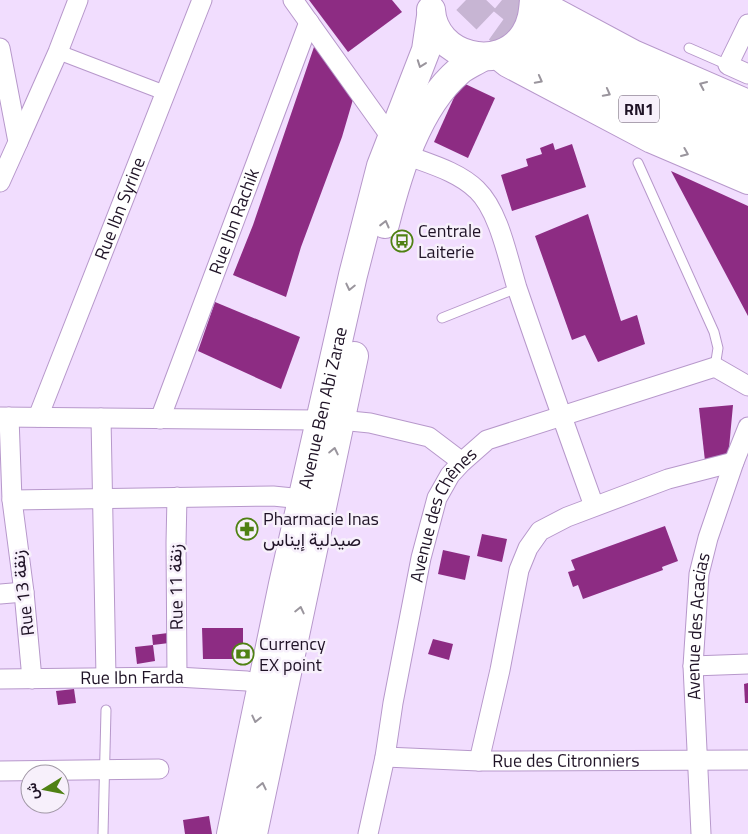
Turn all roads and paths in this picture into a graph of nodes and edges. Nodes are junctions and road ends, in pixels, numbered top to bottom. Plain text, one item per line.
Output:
1 (78, 0) edge
2 (202, 0) edge
3 (293, 0) edge
4 (534, 0) edge
5 (431, 8) edge
6 (309, 22) junction
7 (748, 24) edge
8 (0, 48) edge
9 (689, 48) dead end
10 (58, 52) junction
11 (490, 56) junction
12 (728, 65) junction
13 (748, 74) edge
14 (165, 93) junction
15 (748, 104) edge
16 (748, 132) edge
17 (18, 142) junction
18 (400, 147) junction
19 (748, 159) edge
20 (638, 163) dead end
21 (748, 180) edge
22 (0, 182) edge
23 (517, 288) junction
24 (442, 318) dead end
25 (715, 367) junction
26 (748, 386) edge
27 (562, 416) junction
28 (4, 417) edge
29 (38, 417) junction
30 (101, 418) junction
31 (160, 419) junction
32 (330, 420) junction
33 (748, 427) edge
34 (462, 462) junction
35 (734, 462) junction
36 (177, 497) junction
37 (103, 499) junction
38 (304, 499) junction
39 (12, 500) junction
40 (594, 506) junction
41 (24, 592) junction
42 (0, 594) edge
43 (748, 664) edge
44 (693, 666) junction
45 (106, 677) junction
46 (177, 677) junction
47 (0, 679) edge
48 (32, 679) junction
49 (263, 686) junction
50 (106, 710) dead end
51 (386, 757) junction
52 (748, 760) edge
53 (479, 761) junction
54 (698, 761) junction
55 (159, 768) dead end
56 (106, 769) junction
57 (0, 771) edge
58 (103, 834) edge
59 (232, 834) edge
60 (253, 834) edge
61 (368, 834) edge
62 (700, 834) edge

1 - 10 street
2 - 14 street, Rue Ibn Syrine
3 - 6 street
4 - 11 main road, Avenue Ben Abi Zarae
15 -> 4 main road
5 - 11 main road
5 -> 18 main road, Avenue Ben Abi Zarae
6 - 18 street
6 - 31 street, Rue Ibn Rachik
7 - 12 street
8 - 17 street
9 - 12 lane
10 - 14 street
10 - 17 street
11 - 18 main road, Avenue Ben Abi Zarae
11 -> 21 main road
12 - 13 street
14 - 29 street, Rue Ibn Syrine
16 -> 19 main road, RN1
17 - 22 street
18 - 23 street
18 - 32 main road, Avenue Ben Abi Zarae
20 - 25 lane
23 - 24 lane
23 - 27 street
25 - 26 street
25 - 27 street, Avenue des Chênes
27 - 34 street, Avenue des Chênes
27 - 40 street
28 - 29 street
28 - 39 street, Rue 13 زنقة
29 - 30 street
30 - 31 street
30 - 37 street
31 - 32 street
32 - 34 street
32 - 38 main road, Avenue Ben Abi Zarae
60 -> 32 main road, Avenue Ben Abi Zarae
33 - 35 street, Avenue des Acacias
34 - 51 street, Avenue des Chênes
35 - 40 street
35 - 44 street, Avenue des Acacias
36 - 37 street
36 - 38 street
36 - 46 street, Rue 11 زنقة
37 - 39 street
37 - 45 street
38 - 49 main road, Avenue Ben Abi Zarae
39 - 41 street, Rue 13 زنقة
40 - 53 street
41 - 42 street
41 - 48 street, Rue 13 زنقة
43 - 44 street
44 - 54 street, Avenue des Acacias
45 - 46 street, Rue Ibn Farda
45 - 48 street, Rue Ibn Farda
46 - 49 street, Rue Ibn Farda
47 - 48 street, Rue Ibn Farda
49 -> 59 main road, Avenue Ben Abi Zarae
50 - 56 lane
51 - 53 street, Rue des Citronniers
51 - 61 street, Avenue des Chênes
52 - 54 street, Rue des Citronniers
53 - 54 street, Rue des Citronniers
54 - 62 street, Avenue des Acacias
55 - 56 street
56 - 57 street
56 - 58 lane

